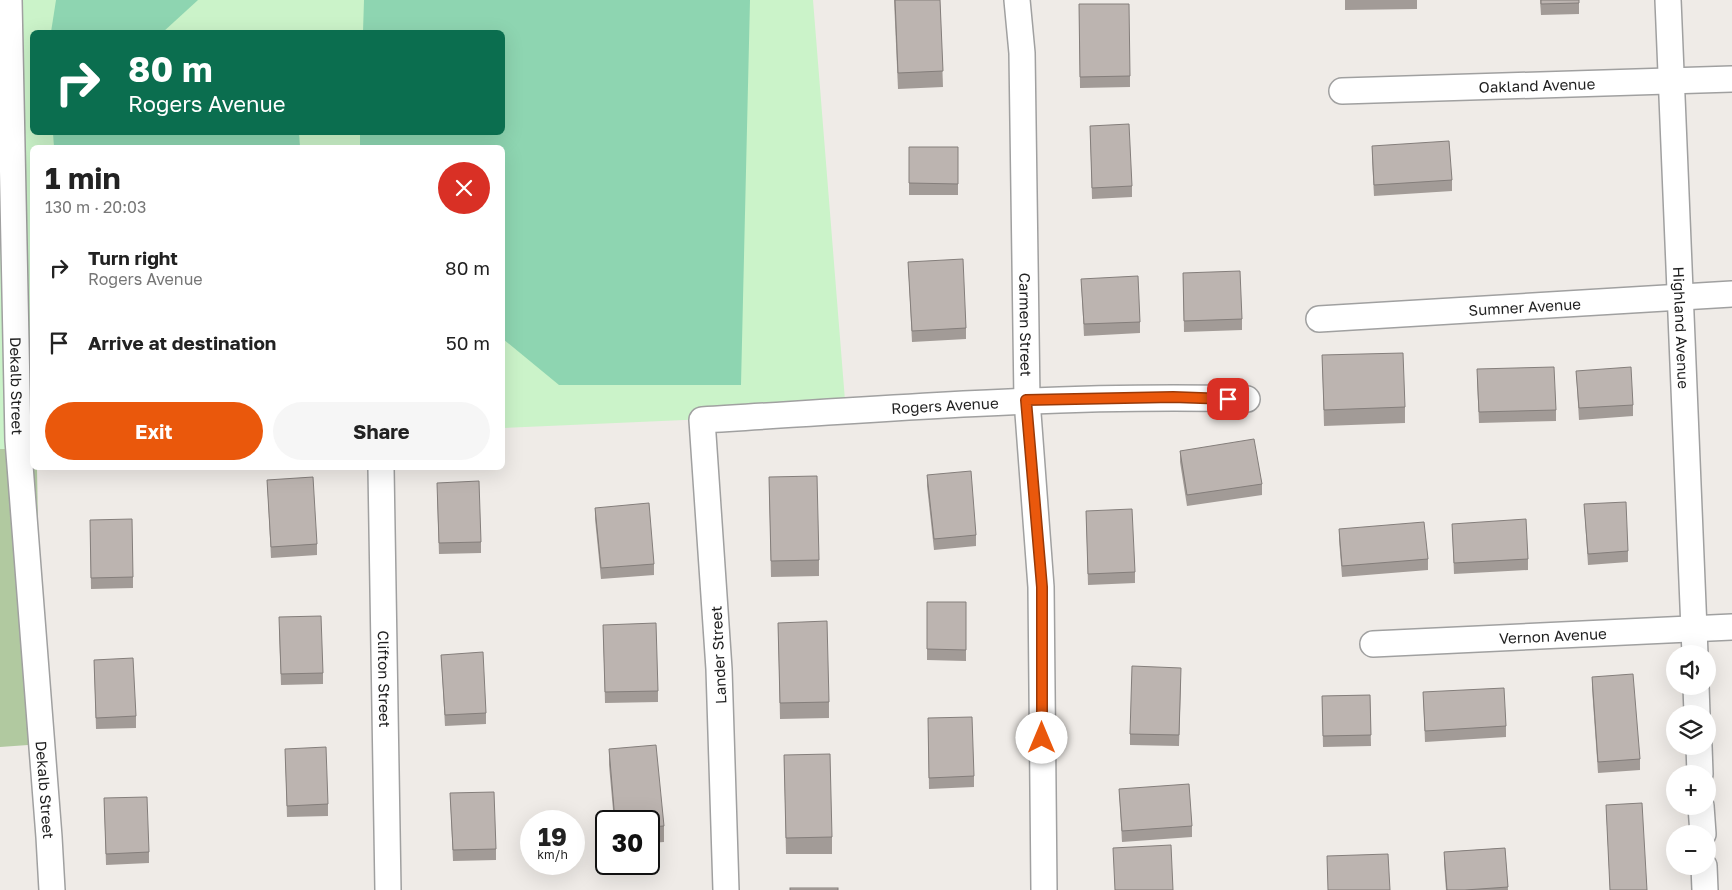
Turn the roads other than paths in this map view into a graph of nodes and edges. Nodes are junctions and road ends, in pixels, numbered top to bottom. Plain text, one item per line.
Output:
1 (9, 0) edge
2 (1018, 0) edge
3 (1668, 0) edge
4 (1732, 79) edge
5 (1671, 82) junction
6 (1342, 91) dead end
7 (1732, 294) edge
8 (1681, 297) junction
9 (1319, 319) dead end
10 (1247, 399) dead end
11 (1026, 400) junction
12 (702, 420) joint
13 (17, 439) edge
14 (381, 470) edge
15 (1732, 627) edge
16 (1694, 628) junction
17 (1372, 644) dead end
18 (1695, 645) edge
19 (1704, 875) edge
20 (52, 890) edge
21 (388, 890) edge
22 (726, 890) edge
23 (1044, 890) edge
24 (1705, 890) edge

1 - 13 street, Dekalb Street
2 - 11 street, Carmen Street
3 - 5 street, Highland Avenue
4 - 5 street, Oakland Avenue
5 - 6 street, Oakland Avenue
5 - 8 street, Highland Avenue
7 - 8 street, Sumner Avenue
8 - 9 street, Sumner Avenue
8 - 16 street, Highland Avenue
10 - 11 street, Rogers Avenue
11 - 12 street, Rogers Avenue
11 - 23 street, Carmen Street
12 - 22 street, Lander Street
13 - 20 street, Dekalb Street
14 - 21 street, Clifton Street
15 - 16 street, Vernon Avenue
16 - 17 street, Vernon Avenue
16 - 18 street, Highland Avenue
19 - 24 street

